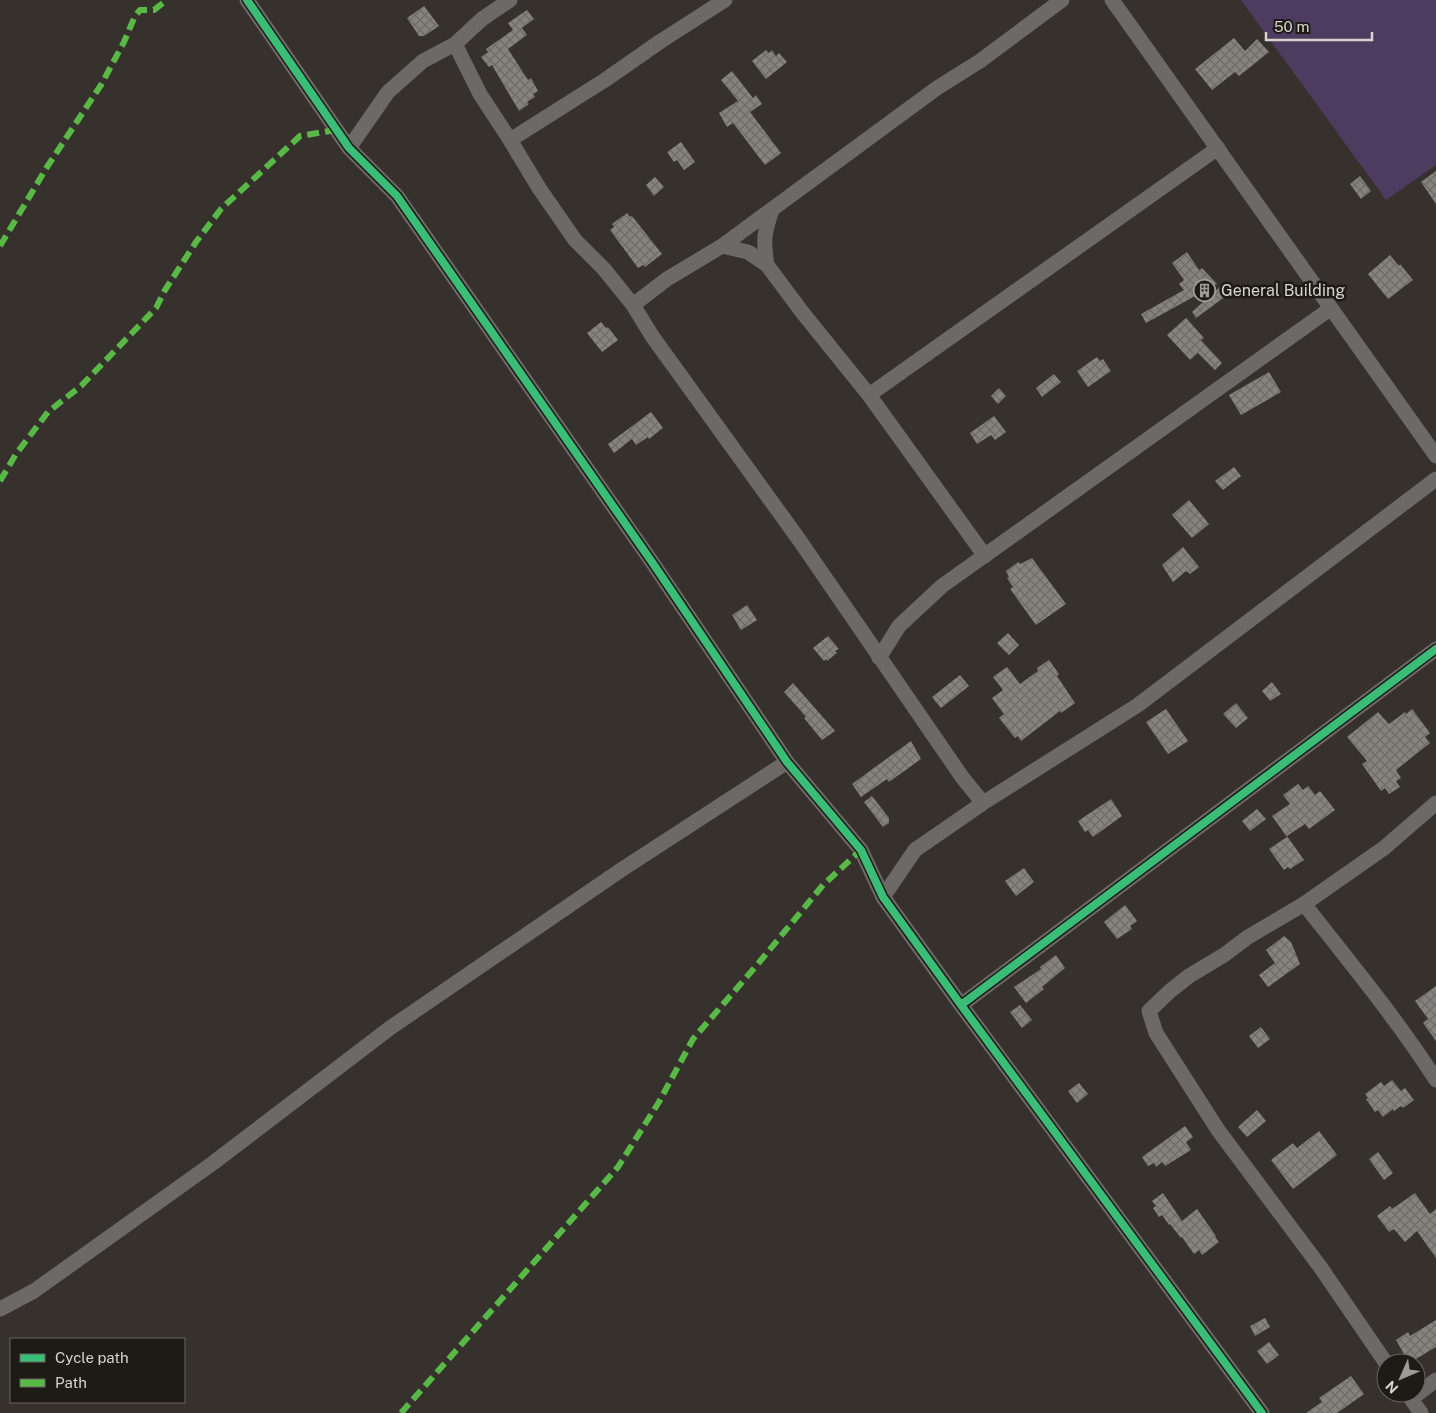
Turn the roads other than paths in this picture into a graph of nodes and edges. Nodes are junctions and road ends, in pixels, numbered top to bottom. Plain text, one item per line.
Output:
1 (247, 0) edge
2 (510, 0) edge
3 (725, 0) edge
4 (1062, 0) edge
5 (1112, 0) edge
6 (455, 44) junction
7 (510, 140) junction
8 (349, 148) junction
9 (1218, 148) junction
10 (772, 210) junction
11 (722, 246) junction
12 (767, 265) junction
13 (632, 305) junction
14 (1330, 309) junction
15 (869, 395) junction
16 (1436, 456) edge
17 (1436, 479) edge
18 (985, 556) junction
19 (1436, 649) edge
20 (880, 658) junction
21 (787, 762) junction
22 (983, 803) junction
23 (1436, 803) edge
24 (883, 896) junction
25 (1304, 904) junction
26 (960, 1005) junction
27 (1436, 1080) edge
28 (0, 1309) edge
29 (1379, 1353) edge
30 (1262, 1413) edge

1 - 8 street
2 - 6 street
3 - 7 street
4 - 10 street
5 - 9 street
6 - 7 street
6 - 8 street
7 - 13 street
8 - 21 street
9 - 14 street
9 - 15 street
10 - 11 street
10 - 12 street
11 - 12 street
11 - 13 street
12 - 15 street
13 - 20 street
14 - 16 street
14 - 18 street
15 - 18 street
17 - 22 street
18 - 20 street
19 - 26 street
20 - 22 street
21 - 24 street
21 - 28 street
22 - 24 street
23 - 25 street
24 - 26 street
25 - 27 street
25 - 29 street
26 - 30 street

